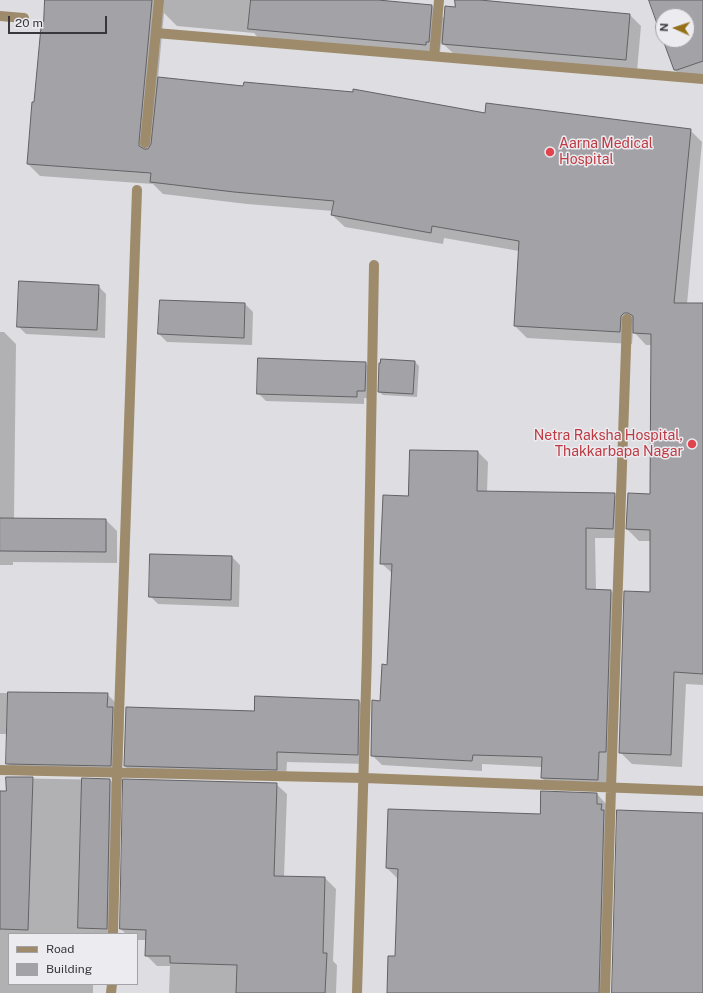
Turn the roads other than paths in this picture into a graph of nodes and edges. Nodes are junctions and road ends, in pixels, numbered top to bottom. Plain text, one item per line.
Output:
1 (159, 0) edge
2 (439, 0) edge
3 (0, 16) edge
4 (24, 18) dead end
5 (156, 32) junction
6 (434, 56) junction
7 (703, 79) edge
8 (145, 143) dead end
9 (137, 190) dead end
10 (374, 265) dead end
11 (628, 319) dead end
12 (0, 770) edge
13 (117, 773) junction
14 (364, 778) junction
15 (611, 788) junction
16 (703, 791) edge
17 (113, 933) edge
18 (357, 993) edge
19 (605, 993) edge

1 - 5 street
2 - 6 street
3 - 4 street
5 - 6 street
5 - 8 street
6 - 7 street
9 - 13 street
10 - 14 street
11 - 15 street
12 - 13 street
13 - 14 street
13 - 17 street
14 - 15 street
14 - 18 street
15 - 16 street
15 - 19 street

